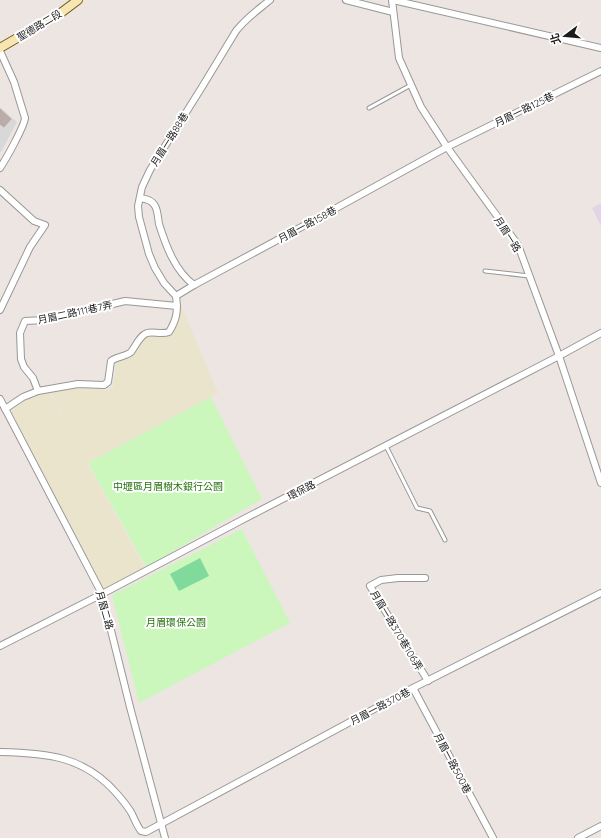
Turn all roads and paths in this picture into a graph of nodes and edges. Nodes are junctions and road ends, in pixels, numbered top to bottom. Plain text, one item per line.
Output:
1 (78, 0) edge
2 (270, 0) edge
3 (346, 0) edge
4 (392, 0) edge
5 (412, 2) edge
6 (394, 12) junction
7 (601, 48) edge
8 (0, 50) edge
9 (601, 70) edge
10 (411, 85) junction
11 (369, 108) dead end
12 (447, 147) junction
13 (0, 168) edge
14 (0, 190) edge
15 (140, 198) junction
16 (485, 271) dead end
17 (529, 276) junction
18 (194, 285) junction
19 (176, 296) junction
20 (177, 306) junction
21 (0, 310) edge
22 (601, 333) edge
23 (559, 356) junction
24 (38, 390) junction
25 (0, 399) edge
26 (5, 409) junction
27 (386, 445) junction
28 (601, 483) edge
29 (446, 540) dead end
30 (424, 578) dead end
31 (601, 593) edge
32 (102, 594) junction
33 (0, 646) edge
34 (428, 681) junction
35 (413, 688) junction
36 (0, 752) edge
37 (162, 824) junction
38 (601, 826) edge
39 (165, 838) edge
40 (494, 838) edge
41 (578, 838) edge

1 - 8 street, 聖德路二段
2 - 15 street, 月眉一路88巷
3 - 6 street
4 - 5 street
4 - 6 street, 月眉一路
5 - 7 street
6 - 10 street, 月眉一路
8 - 13 street
9 - 12 street, 月眉一路125巷
10 - 11 lane
10 - 12 street, 月眉一路
12 - 17 street, 月眉一路
12 - 18 street, 月眉一路158巷
14 - 21 street
15 - 18 street
15 - 19 street, 月眉一路88巷
16 - 17 lane
17 - 23 street, 月眉一路
18 - 19 street, 月眉一路158巷
19 - 20 street
20 - 24 street
20 - 24 street, 月眉二路111巷7弄
22 - 23 street, 環保路
23 - 27 street, 環保路
23 - 28 street, 月眉一路
24 - 26 street
25 - 26 street, 月眉二路
26 - 32 street, 月眉二路
27 - 29 lane
27 - 32 street, 環保路
30 - 34 street, 月眉一路370巷106弄
31 - 34 street, 月眉一路370巷
32 - 33 street, 環保路
32 - 37 street, 月眉二路
34 - 35 street, 月眉一路370巷
35 - 37 street, 月眉一路370巷
35 - 40 street, 月眉一路500巷
36 - 37 street, 月眉一路370巷
37 - 39 street, 月眉二路
38 - 41 street

